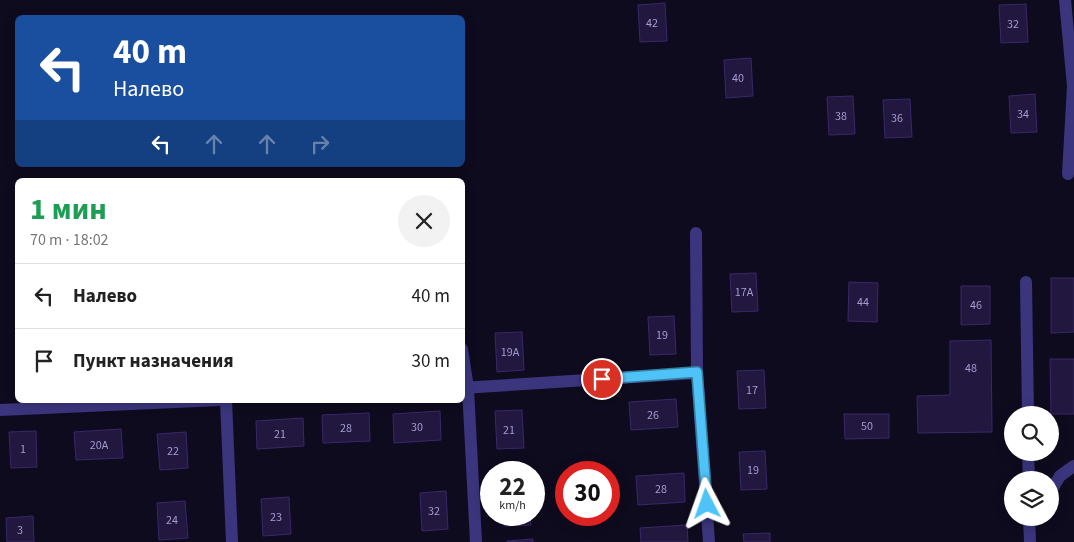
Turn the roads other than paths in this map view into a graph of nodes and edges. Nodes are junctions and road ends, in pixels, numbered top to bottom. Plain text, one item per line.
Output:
1 (1065, 0) edge
2 (1068, 174) dead end
3 (696, 233) dead end
4 (1026, 282) dead end
5 (697, 372) junction
6 (465, 388) edge
7 (153, 403) edge
8 (226, 403) edge
9 (1028, 406) edge
10 (0, 410) edge
11 (1074, 466) edge
12 (1059, 478) edge
13 (1031, 526) edge
14 (232, 542) edge
15 (476, 542) edge
16 (709, 542) edge
17 (1030, 542) edge

1 - 2 street
3 - 5 street
4 - 9 street
5 - 6 street
5 - 16 street
6 - 15 street
7 - 10 street
8 - 14 street
11 - 12 street
13 - 17 street

